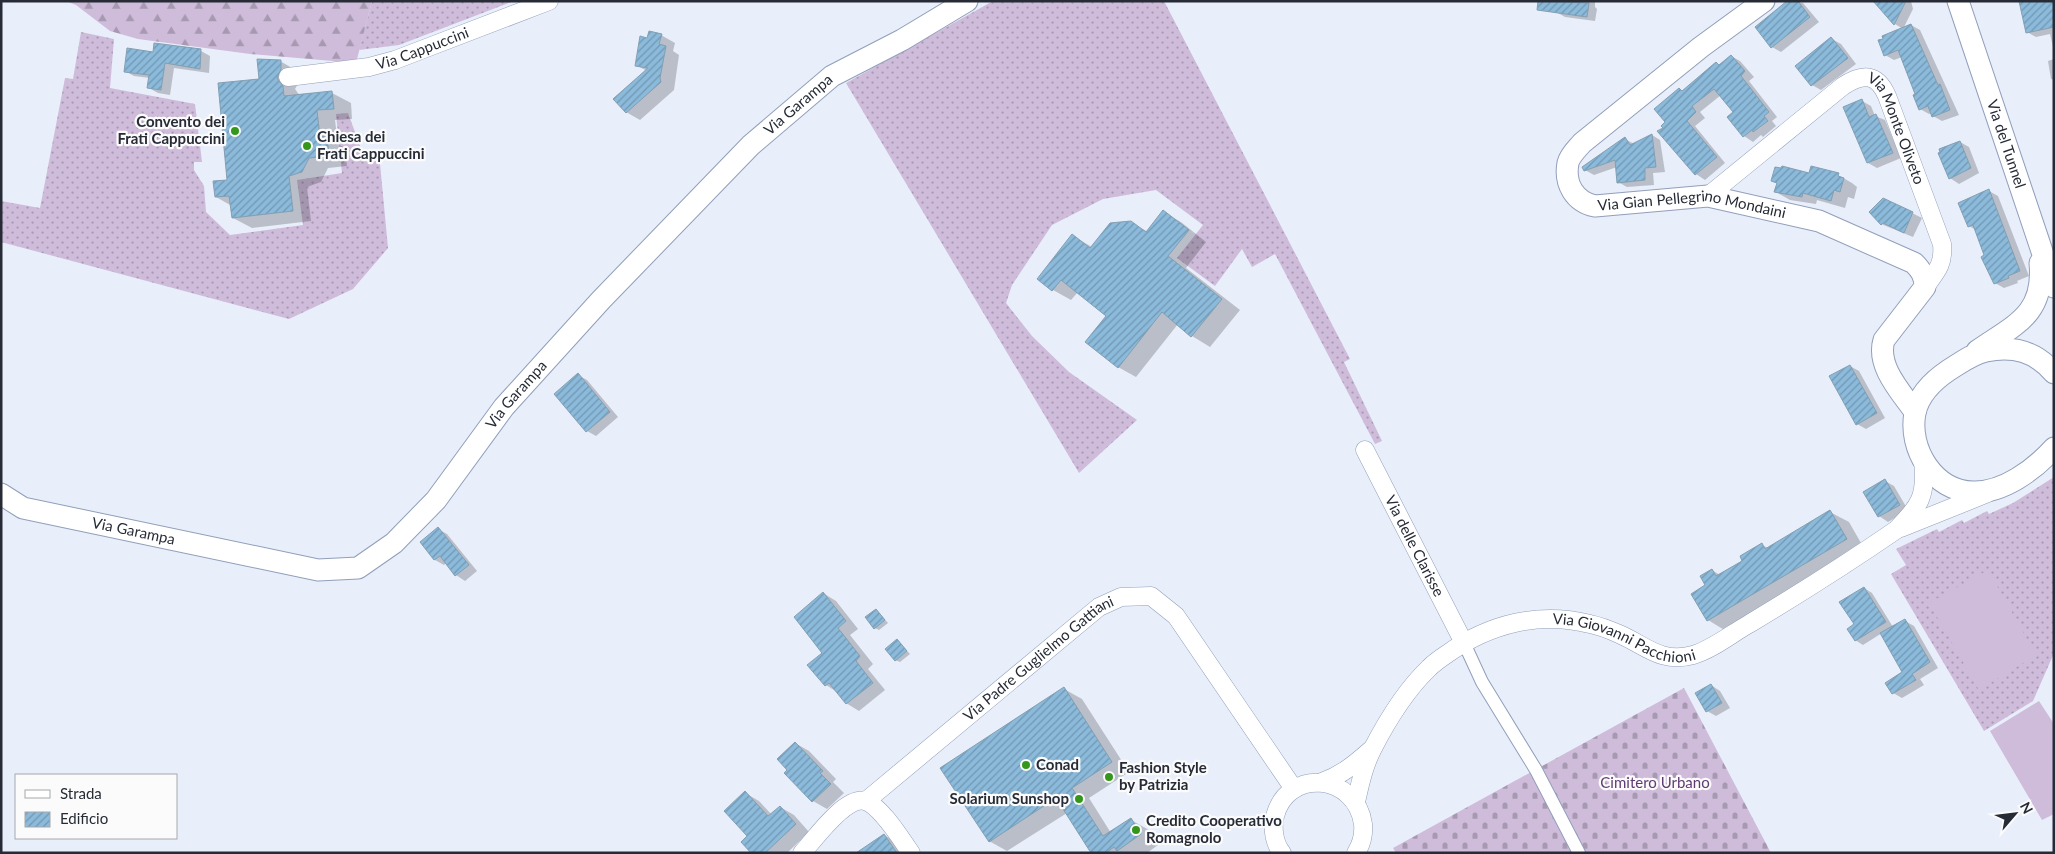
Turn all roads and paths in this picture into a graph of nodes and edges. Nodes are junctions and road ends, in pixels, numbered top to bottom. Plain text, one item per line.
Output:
1 (549, 1) edge
2 (967, 1) edge
3 (1764, 1) edge
4 (1958, 1) edge
5 (288, 77) dead end
6 (1708, 196) junction
7 (2038, 243) junction
8 (1926, 287) junction
9 (2054, 287) edge
10 (2017, 349) junction
11 (1972, 355) junction
12 (2054, 360) edge
13 (2054, 373) edge
14 (1915, 412) junction
15 (1365, 450) dead end
16 (2050, 453) edge
17 (1923, 460) junction
18 (1998, 489) junction
19 (1, 494) edge
20 (1896, 530) junction
21 (1464, 643) junction
22 (1372, 749) junction
23 (1322, 782) junction
24 (1294, 789) junction
25 (866, 801) junction
26 (1356, 802) junction
27 (802, 853) edge
28 (911, 853) edge
29 (1282, 853) edge
30 (1356, 853) edge
31 (1579, 853) edge

1 - 5 street, Via Cappuccini
2 - 19 street, Via Garampa
3 - 6 street, Via Gian Pellegrino Mondaini
4 - 7 street, Via del Tunnel
6 - 8 street, Via Gian Pellegrino Mondaini
6 - 8 street, Via Monte Oliveto
7 - 9 street, Via del Tunnel
7 - 11 street
8 - 14 street
10 - 11 street
10 - 12 street
10 - 13 street
11 - 14 street
14 - 17 street
15 - 21 street, Via delle Clarisse
16 - 18 street
17 - 18 street
17 - 20 street, Via Giovanni Pacchioni
18 - 20 street, Via Giovanni Pacchioni
20 - 21 street, Via Giovanni Pacchioni
21 - 22 street, Via Giovanni Pacchioni
21 - 31 street
22 - 23 street
22 - 26 street
23 - 24 street
23 - 26 street
24 - 25 street, Via Padre Guglielmo Gattiani
24 - 29 street
25 - 27 street
25 - 28 street
26 - 30 street

